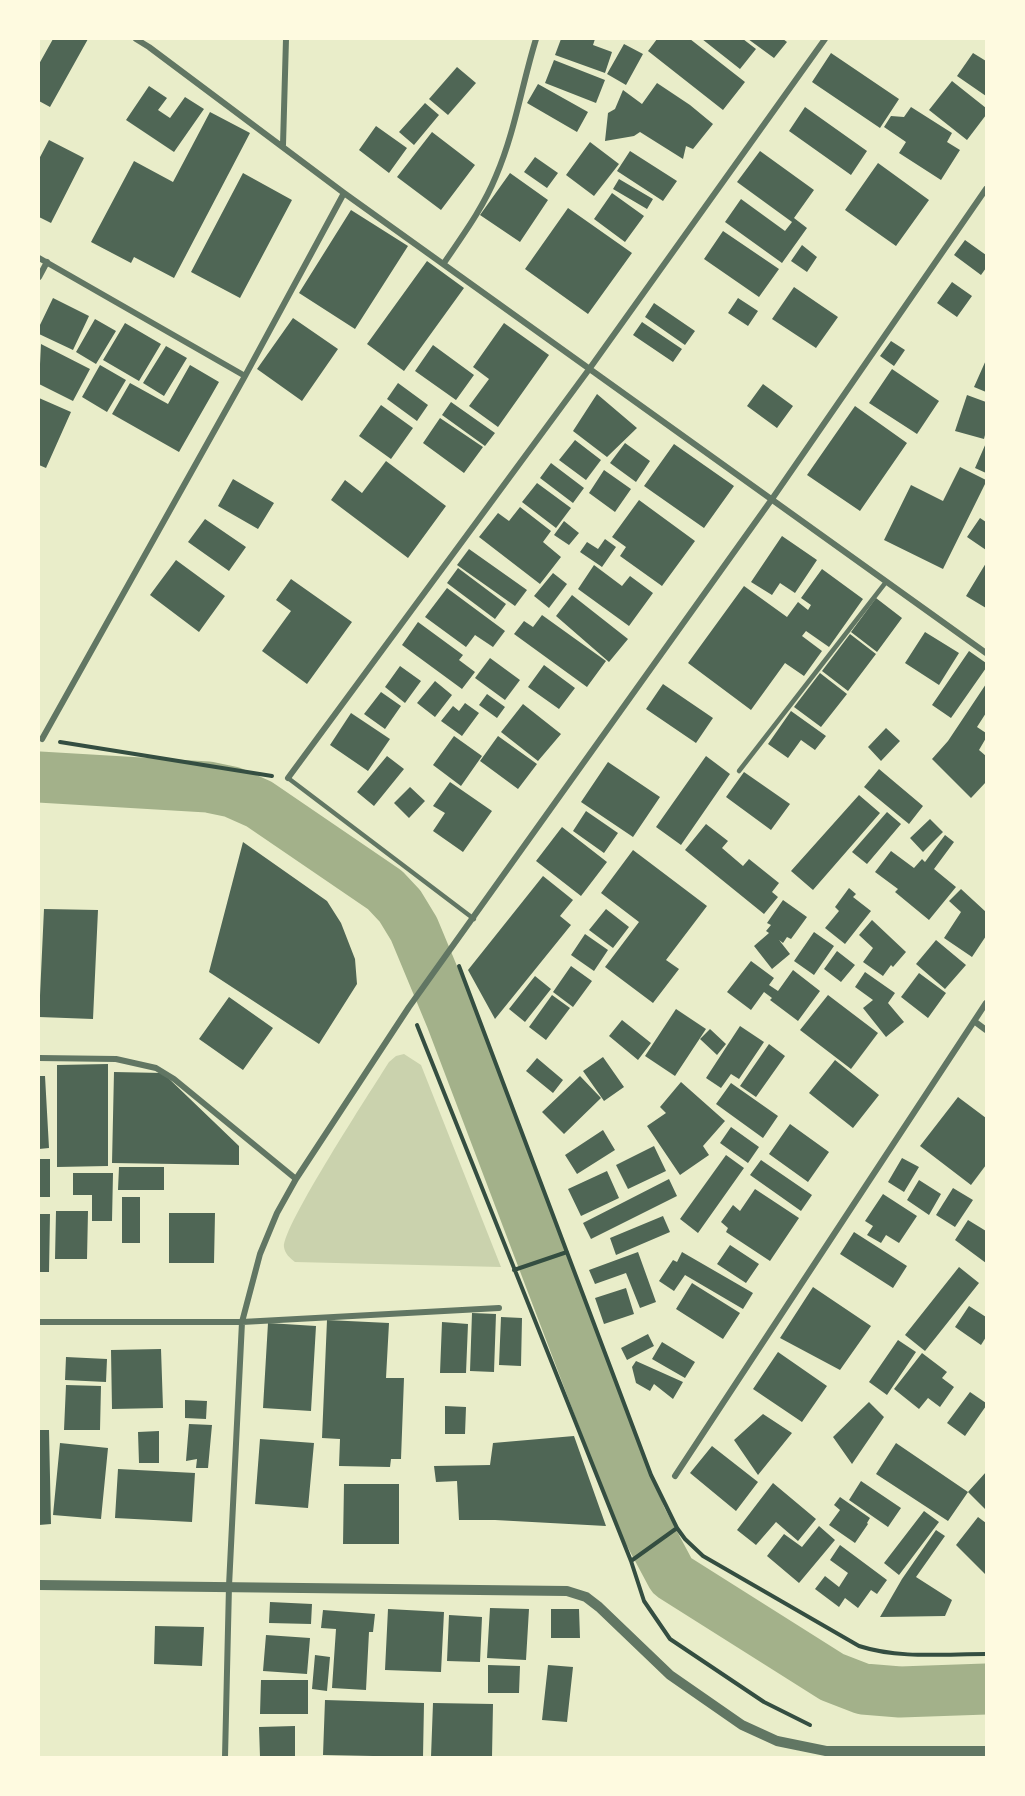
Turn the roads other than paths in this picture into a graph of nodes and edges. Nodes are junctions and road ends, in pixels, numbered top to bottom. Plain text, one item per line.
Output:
1 (136, 39) edge
2 (286, 39) edge
3 (536, 39) edge
4 (825, 39) edge
5 (283, 145) junction
6 (986, 189) edge
7 (344, 193) junction
8 (39, 258) edge
9 (46, 262) junction
10 (444, 263) junction
11 (39, 277) edge
12 (590, 368) junction
13 (245, 376) junction
14 (772, 499) junction
15 (886, 582) junction
16 (986, 653) edge
17 (42, 739) road end
18 (739, 771) dead end
19 (288, 778) joint
20 (474, 918) junction
21 (986, 1003) edge
22 (974, 1021) junction
23 (986, 1030) edge
24 (39, 1058) edge
25 (296, 1179) junction
26 (499, 1308) dead end
27 (39, 1322) edge
28 (243, 1322) junction
29 (675, 1476) dead end
30 (39, 1585) edge
31 (229, 1586) junction
32 (986, 1751) edge
33 (225, 1757) edge

1 - 5 street
2 - 5 street
3 - 10 street
4 - 12 street
5 - 7 street
6 - 14 street
7 - 10 street
7 - 13 street
8 - 9 street
9 - 11 street
9 - 13 street
10 - 12 street
12 - 14 street
12 - 19 street
13 - 17 street
14 - 15 street
14 - 20 street
15 - 16 street
15 - 18 lane
19 - 20 lane
20 - 25 street
21 - 22 street
22 - 23 street
22 - 29 street
24 - 25 street
25 - 28 street
26 - 28 street
27 - 28 street
28 - 31 street
30 - 31 street
31 - 32 street
31 - 33 street

